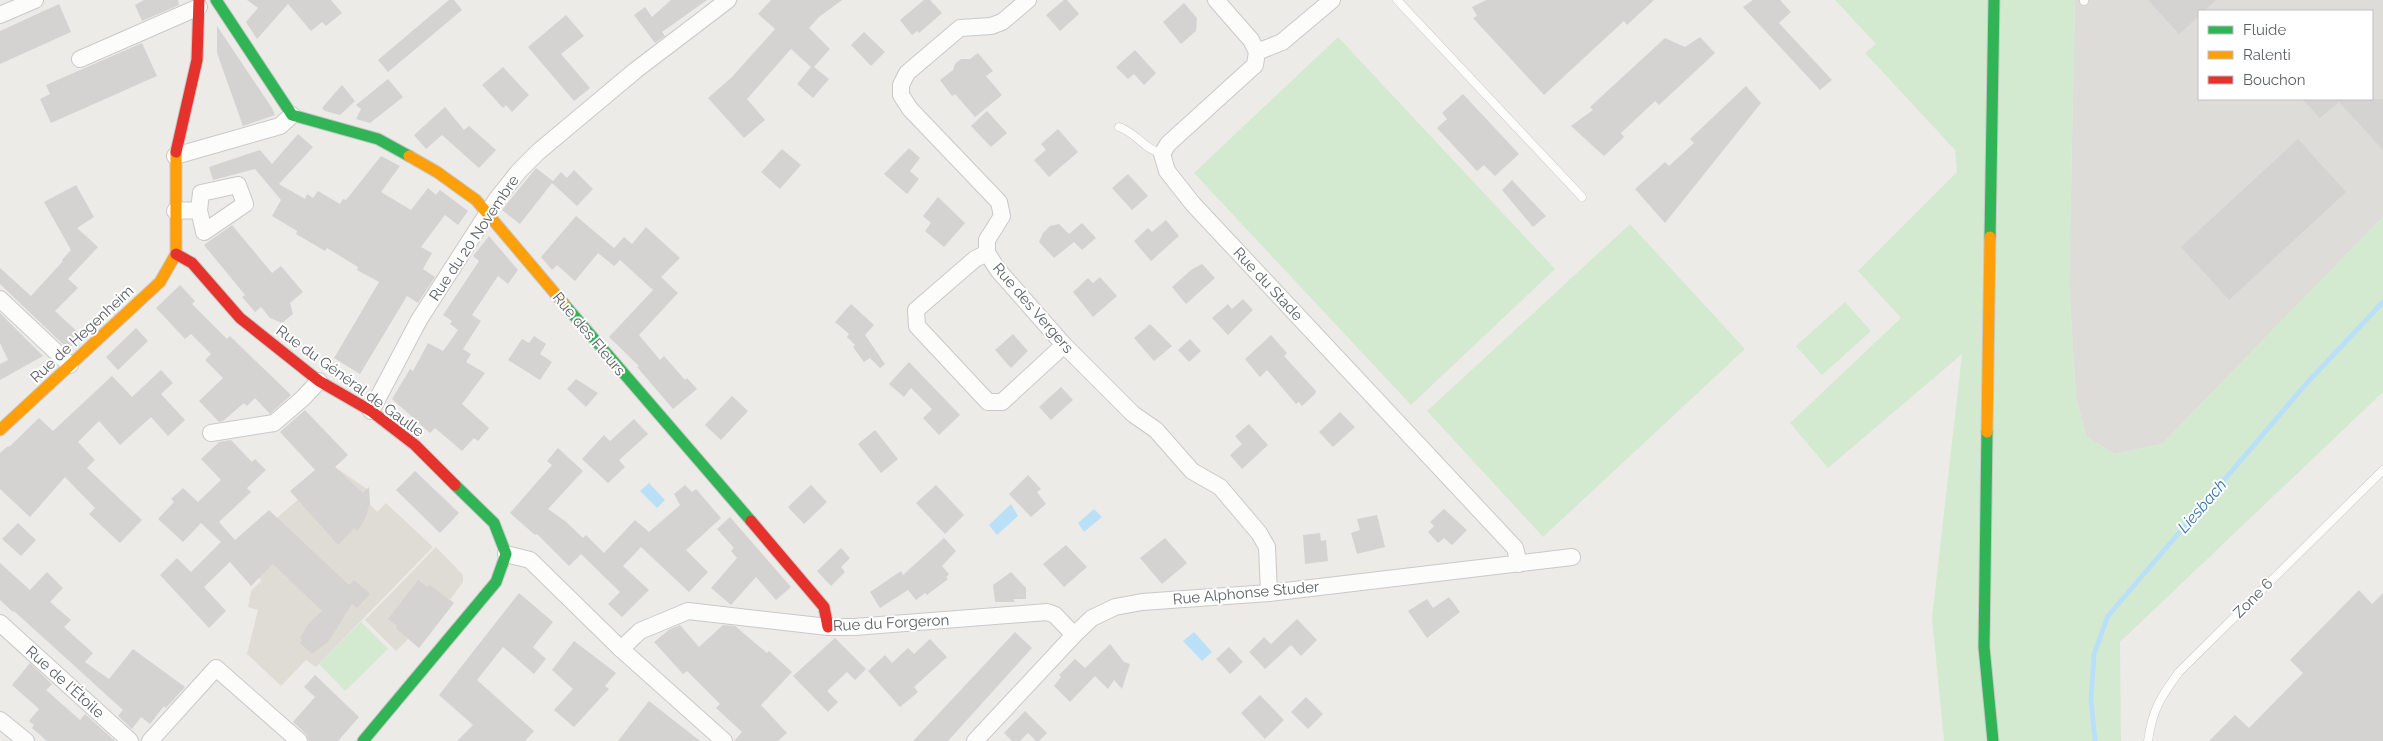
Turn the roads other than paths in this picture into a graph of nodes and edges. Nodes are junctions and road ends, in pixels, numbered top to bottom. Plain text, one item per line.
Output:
1 (35, 0) edge
2 (216, 0) edge
3 (728, 0) edge
4 (1028, 0) edge
5 (1216, 0) edge
6 (1332, 0) edge
7 (1397, 0) edge
8 (1994, 0) edge
9 (199, 4) edge
10 (0, 16) edge
11 (1257, 52) junction
12 (80, 59) dead end
13 (292, 116) junction
14 (1119, 127) dead end
15 (1162, 154) junction
16 (175, 156) junction
17 (1582, 196) dead end
18 (200, 210) dead end
19 (175, 211) junction
20 (487, 214) junction
21 (987, 252) junction
22 (176, 254) junction
23 (0, 298) edge
24 (1064, 345) junction
25 (70, 365) junction
26 (319, 380) junction
27 (371, 411) junction
28 (0, 430) edge
29 (211, 433) dead end
30 (2383, 470) edge
31 (506, 554) junction
32 (1572, 557) dead end
33 (1519, 564) junction
34 (1269, 593) junction
35 (0, 623) edge
36 (828, 627) junction
37 (1074, 635) junction
38 (621, 649) junction
39 (0, 720) edge
40 (26, 741) edge
41 (130, 741) edge
42 (150, 741) edge
43 (299, 741) edge
44 (363, 741) edge
45 (724, 741) edge
46 (975, 741) edge
47 (1993, 741) edge
48 (2148, 741) edge

1 - 10 street
2 - 13 main road
3 - 20 street, Rue du 20 Novembre
4 - 21 street, Rue des Vergers
5 - 11 street
6 - 11 street
7 - 17 lane
8 - 47 main road
9 - 12 street
9 - 16 main road
11 - 15 street
13 - 16 street
13 - 20 main road, Rue des Fleurs
14 - 15 lane
15 - 33 street, Rue du Stade
16 - 19 main road
18 - 19 street
19 - 22 main road
20 - 27 street, Rue du 20 Novembre
20 - 36 main road, Rue des Fleurs
21 - 24 street, Rue des Vergers
21 - 24 street
22 - 25 main road, Rue de Hegenheim
22 - 26 main road, Rue du Général de Gaulle
23 - 25 street
24 - 34 street, Rue des Vergers
25 - 28 main road, Rue de Hegenheim
26 - 27 main road, Rue du Général de Gaulle
26 - 29 street
27 - 31 main road, Rue du Général de Gaulle
30 - 48 lane, Zone 6
31 - 38 street
31 - 44 main road
32 - 33 street, Rue Alphonse Studer
33 - 34 street, Rue Alphonse Studer
34 - 37 street, Rue Alphonse Studer
35 - 41 street, Rue de l'Étoile
36 - 37 street, Rue du Forgeron
36 - 38 street, Rue du Forgeron
37 - 46 street, Rue Alphonse Studer
38 - 45 street
39 - 40 street
42 - 43 street

